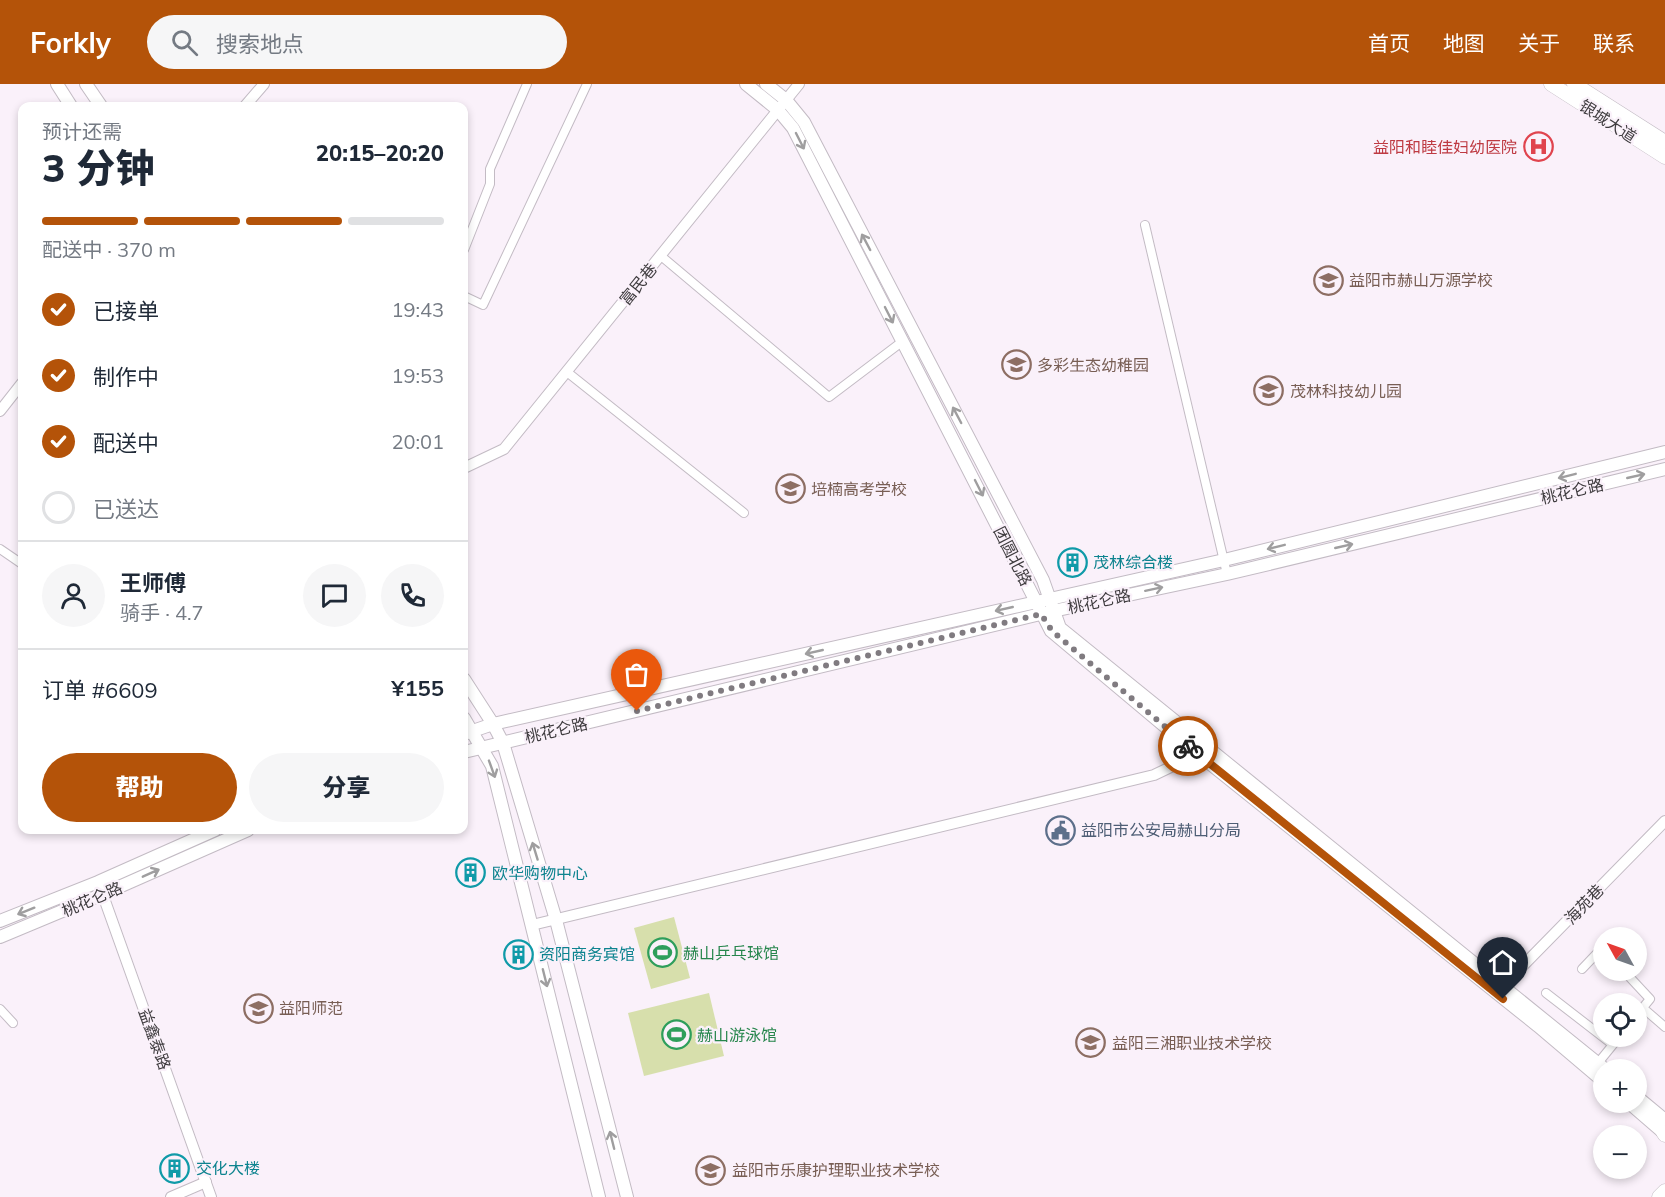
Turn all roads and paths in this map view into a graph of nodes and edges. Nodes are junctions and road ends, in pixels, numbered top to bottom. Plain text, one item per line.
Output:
1 (57, 84) edge
2 (87, 84) edge
3 (264, 84) edge
4 (528, 84) edge
5 (587, 84) edge
6 (746, 84) edge
7 (766, 84) edge
8 (799, 84) edge
9 (1551, 84) edge
10 (1574, 84) edge
11 (68, 102) edge
12 (98, 102) edge
13 (248, 102) edge
14 (782, 105) junction
15 (1665, 142) edge
16 (1665, 157) edge
17 (1145, 225) dead end
18 (468, 240) edge
19 (661, 256) junction
20 (468, 298) edge
21 (903, 341) junction
22 (567, 372) junction
23 (18, 388) edge
24 (0, 411) edge
25 (1665, 452) edge
26 (468, 466) edge
27 (1665, 469) edge
28 (744, 513) dead end
29 (0, 549) edge
30 (1224, 560) junction
31 (18, 561) edge
32 (1227, 574) junction
33 (1050, 597) junction
34 (1044, 609) junction
35 (468, 685) edge
36 (493, 724) junction
37 (468, 732) edge
38 (502, 743) junction
39 (1197, 746) junction
40 (482, 747) junction
41 (468, 751) edge
42 (1665, 821) edge
43 (206, 834) edge
44 (239, 834) edge
45 (98, 882) junction
46 (103, 894) junction
47 (556, 920) junction
48 (0, 921) edge
49 (532, 926) junction
50 (0, 937) edge
51 (1593, 957) edge
52 (1582, 969) dead end
53 (1633, 981) edge
54 (1503, 986) junction
55 (1546, 993) dead end
56 (1644, 993) edge
57 (0, 1009) edge
58 (1647, 1011) edge
59 (13, 1023) dead end
60 (1665, 1027) edge
61 (1593, 1029) edge
62 (1593, 1059) edge
63 (1593, 1073) edge
64 (1647, 1109) edge
65 (1642, 1113) edge
66 (1664, 1130) edge
67 (206, 1182) junction
68 (1665, 1191) edge
69 (171, 1197) edge
70 (211, 1197) edge
71 (599, 1197) edge
72 (627, 1197) edge
73 (1659, 1197) edge

1 - 11 main road
2 - 12 main road
3 - 13 street
4 - 18 street
5 - 20 street
6 - 14 main road, 团圆北路
7 - 14 main road, 团圆北路
8 - 14 street, 富民巷
9 - 16 main road, 银城大道
10 - 15 main road, 银城大道
14 - 19 street, 富民巷
14 -> 21 main road, 团圆北路
33 -> 14 main road, 团圆北路
17 - 30 street
19 - 21 street
19 - 22 street, 富民巷
21 -> 34 main road, 团圆北路
22 - 26 street, 富民巷
22 - 28 street
23 - 24 street
25 -> 30 main road, 桃花仑路
32 -> 27 main road, 桃花仑路
29 - 31 street
30 - 32 street
30 - 33 main road, 桃花仑路
34 -> 32 main road, 桃花仑路
33 - 34 main road, 桃花仑路
34 -> 36 main road, 桃花仑路
34 - 38 main road, 桃花仑路
34 - 39 main road, 团圆北路
35 - 36 main road
36 - 37 main road, 桃花仑路
36 - 38 main road
37 - 40 main road
38 - 40 main road, 桃花仑路
47 -> 38 main road
39 - 47 street
39 - 54 main road, 团圆北路
39 - 63 main road, 团圆北路
40 - 41 main road, 桃花仑路
40 -> 49 main road
42 - 54 street, 海苑巷
43 - 45 main road, 桃花仑路
46 -> 44 main road, 桃花仑路
45 - 46 street, 益鑫泰路
45 -> 48 main road, 桃花仑路
46 - 50 main road, 桃花仑路
46 - 67 street, 益鑫泰路
47 - 49 street
72 -> 47 main road
49 -> 71 main road
51 - 52 street
53 - 56 street
54 - 62 main road, 团圆北路
55 - 61 street
57 - 59 street
58 - 60 street
64 - 66 main road
65 - 66 main road
67 - 69 street
67 - 70 street, 益鑫泰路
68 - 73 main road

